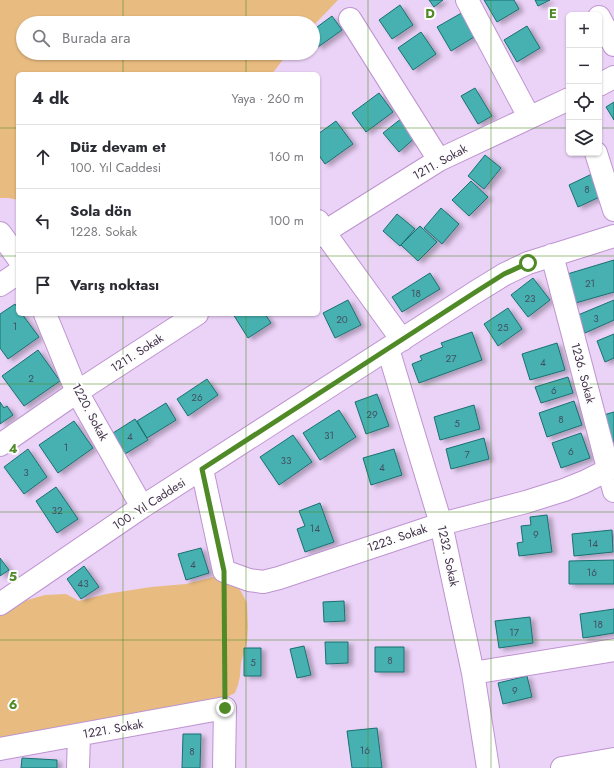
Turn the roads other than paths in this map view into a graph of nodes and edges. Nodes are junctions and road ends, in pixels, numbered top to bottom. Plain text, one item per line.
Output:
1 (467, 0) edge
2 (590, 0) edge
3 (597, 12) edge
4 (350, 20) dead end
5 (602, 22) edge
6 (614, 45) edge
7 (614, 77) edge
8 (602, 83) edge
9 (566, 100) edge
10 (529, 117) junction
11 (597, 156) edge
12 (439, 160) junction
13 (614, 210) edge
14 (320, 230) edge
15 (0, 233) edge
16 (614, 236) edge
17 (16, 255) edge
18 (552, 255) junction
19 (16, 274) edge
20 (0, 285) edge
21 (46, 316) edge
22 (194, 316) edge
23 (395, 344) junction
24 (77, 392) junction
25 (0, 445) edge
26 (611, 468) edge
27 (202, 469) junction
28 (614, 491) edge
29 (142, 507) junction
30 (441, 524) junction
31 (0, 604) edge
32 (614, 650) edge
33 (473, 673) junction
34 (79, 735) junction
35 (0, 750) edge
36 (614, 759) edge
37 (78, 768) edge
38 (224, 768) edge
39 (488, 768) edge
40 (562, 768) edge

1 - 10 street
2 - 3 street
4 - 12 street
5 - 6 street
7 - 8 street
9 - 10 street, 1211. Sokak
10 - 12 street, 1211. Sokak
11 - 13 street
12 - 14 street, 1211. Sokak
14 - 23 street, 1232. Sokak
15 - 17 street
16 - 18 street, 100. Yıl Caddesi
18 - 23 street, 100. Yıl Caddesi
18 - 26 street, 1236. Sokak
19 - 20 street
21 - 24 street, 1220. Sokak
22 - 24 street, 1211. Sokak
23 - 27 street, 100. Yıl Caddesi
23 - 30 street, 1232. Sokak
24 - 25 street, 1211. Sokak
24 - 29 street, 1220. Sokak
26 - 28 street, 1236. Sokak
26 - 30 street, 1223. Sokak
27 - 29 street, 100. Yıl Caddesi
27 - 30 street, 1223. Sokak
29 - 31 street, 100. Yıl Caddesi
30 - 33 street, 1232. Sokak
32 - 33 street
33 - 39 street, 1232. Sokak
34 - 35 street, 1221. Sokak
34 - 37 street
34 - 38 street, 1221. Sokak
36 - 40 street

